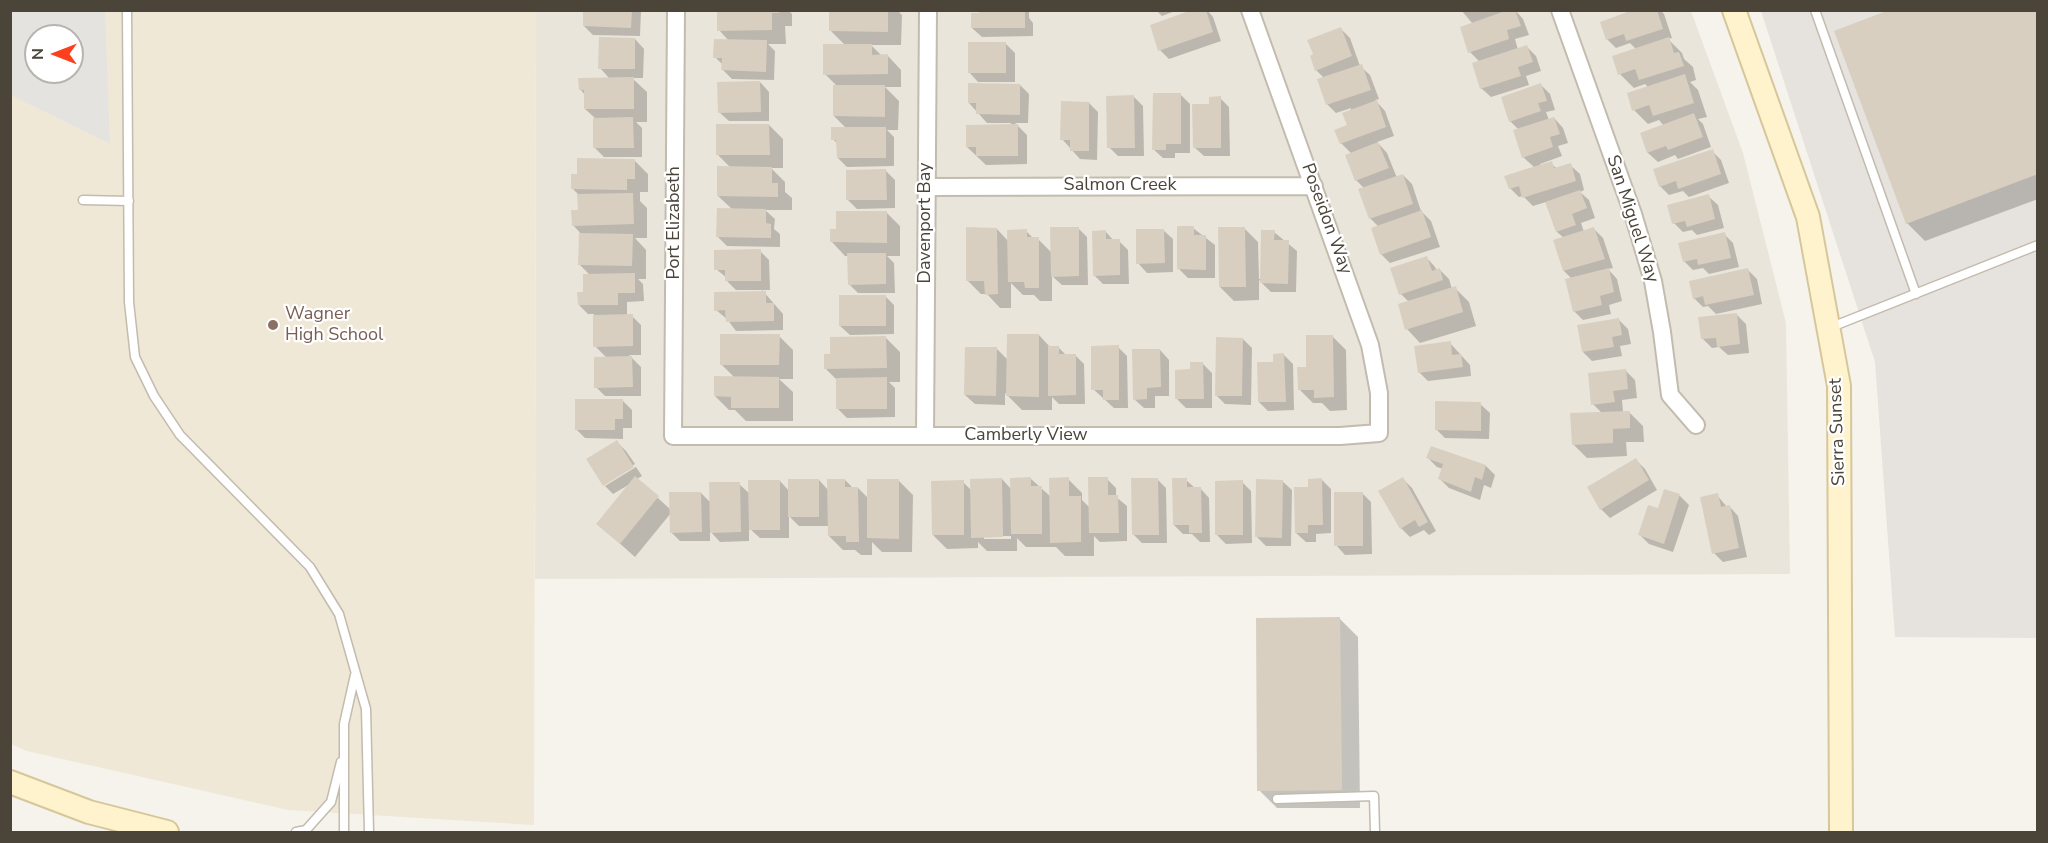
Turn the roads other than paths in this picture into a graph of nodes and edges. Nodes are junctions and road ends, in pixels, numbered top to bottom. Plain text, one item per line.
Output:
1 (127, 10) edge
2 (676, 10) edge
3 (928, 10) edge
4 (1560, 10) edge
5 (1734, 10) edge
6 (1815, 10) edge
7 (1254, 12) edge
8 (1314, 186) junction
9 (927, 187) junction
10 (83, 200) dead end
11 (129, 201) junction
12 (2037, 245) edge
13 (1916, 294) junction
14 (1828, 328) junction
15 (1696, 425) dead end
16 (1379, 433) joint
17 (673, 436) joint
18 (925, 436) junction
19 (355, 675) junction
20 (344, 750) junction
21 (10, 782) edge
22 (1277, 799) dead end
23 (167, 832) edge
24 (296, 832) edge
25 (344, 832) edge
26 (369, 832) edge
27 (1375, 832) edge
28 (1841, 832) edge

1 - 11 lane
2 - 17 street, Port Elizabeth
3 - 9 street, Davenport Bay
4 - 15 street, San Miguel Way
5 - 14 street, Sierra Sunset
6 - 13 lane
7 - 8 street, Poseidon Way
8 - 9 street, Salmon Creek
8 - 16 street, Poseidon Way
9 - 18 street, Davenport Bay
10 - 11 lane
11 - 19 lane
12 - 13 lane
13 - 14 lane
14 - 28 street, Sierra Sunset
16 - 18 street, Camberly View
17 - 18 street, Camberly View
19 - 20 lane
19 - 26 lane
20 - 24 lane
20 - 25 lane
21 - 23 street
22 - 27 lane

